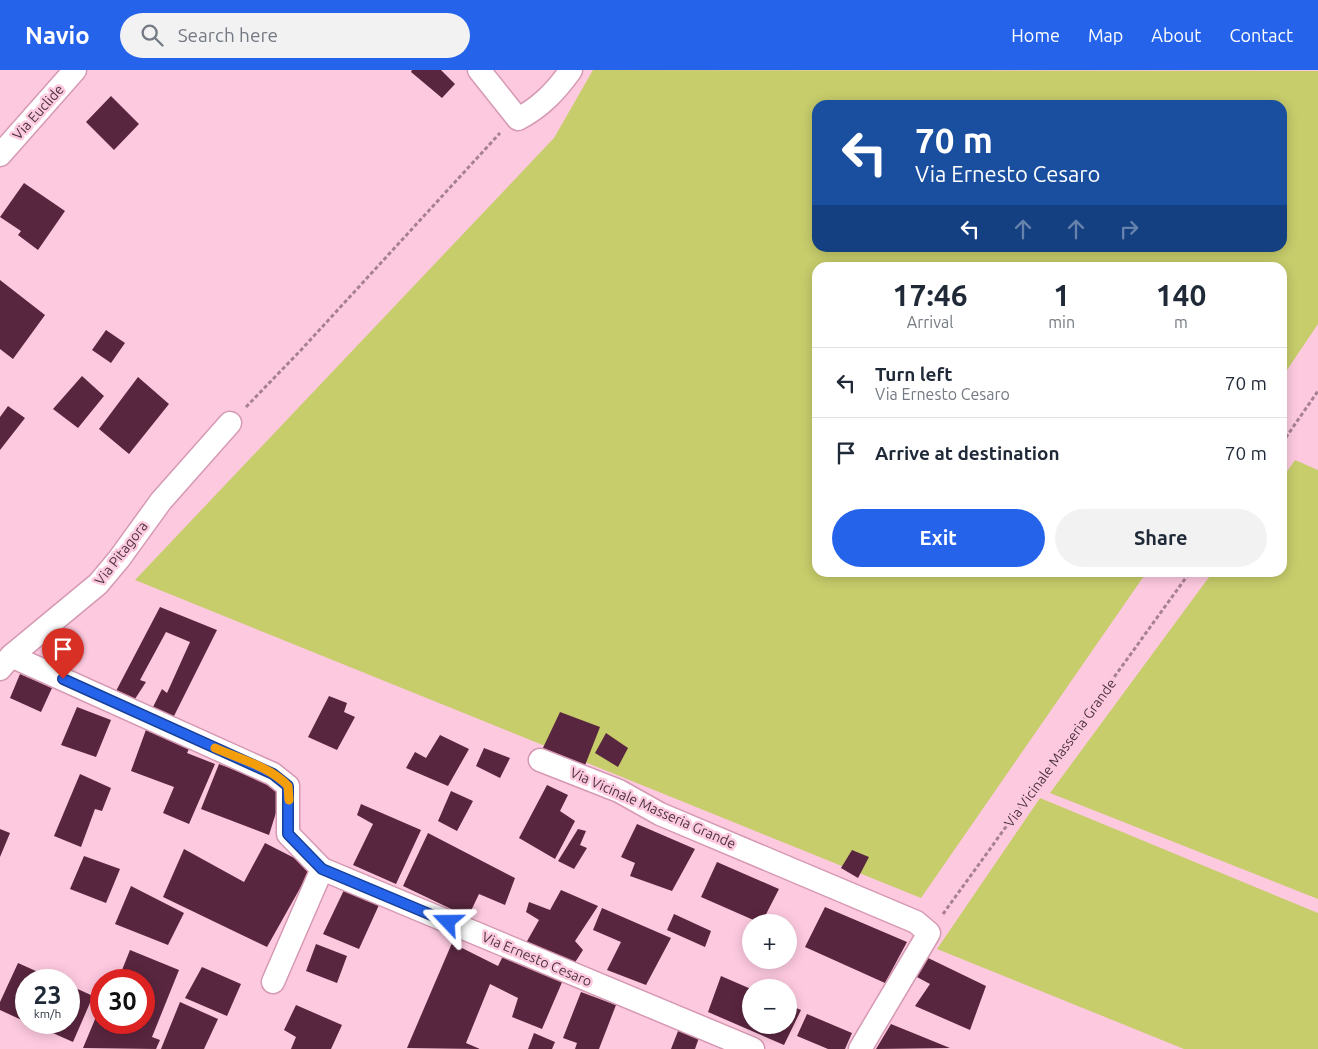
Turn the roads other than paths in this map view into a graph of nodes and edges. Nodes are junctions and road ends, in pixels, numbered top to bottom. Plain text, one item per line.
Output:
1 (76, 70) edge
2 (479, 70) edge
3 (571, 70) edge
4 (0, 154) edge
5 (230, 423) road end
6 (6, 663) edge
7 (540, 760) dead end
8 (322, 869) junction
9 (273, 982) dead end
10 (753, 1049) edge
11 (860, 1049) edge

1 - 4 street, Via Euclide
2 - 3 street
5 - 6 street, Via Pitagora
6 - 8 street, Via Ernesto Cesaro
7 - 11 street, Via Vicinale Masseria Grande
8 - 9 street
8 - 10 street, Via Ernesto Cesaro

